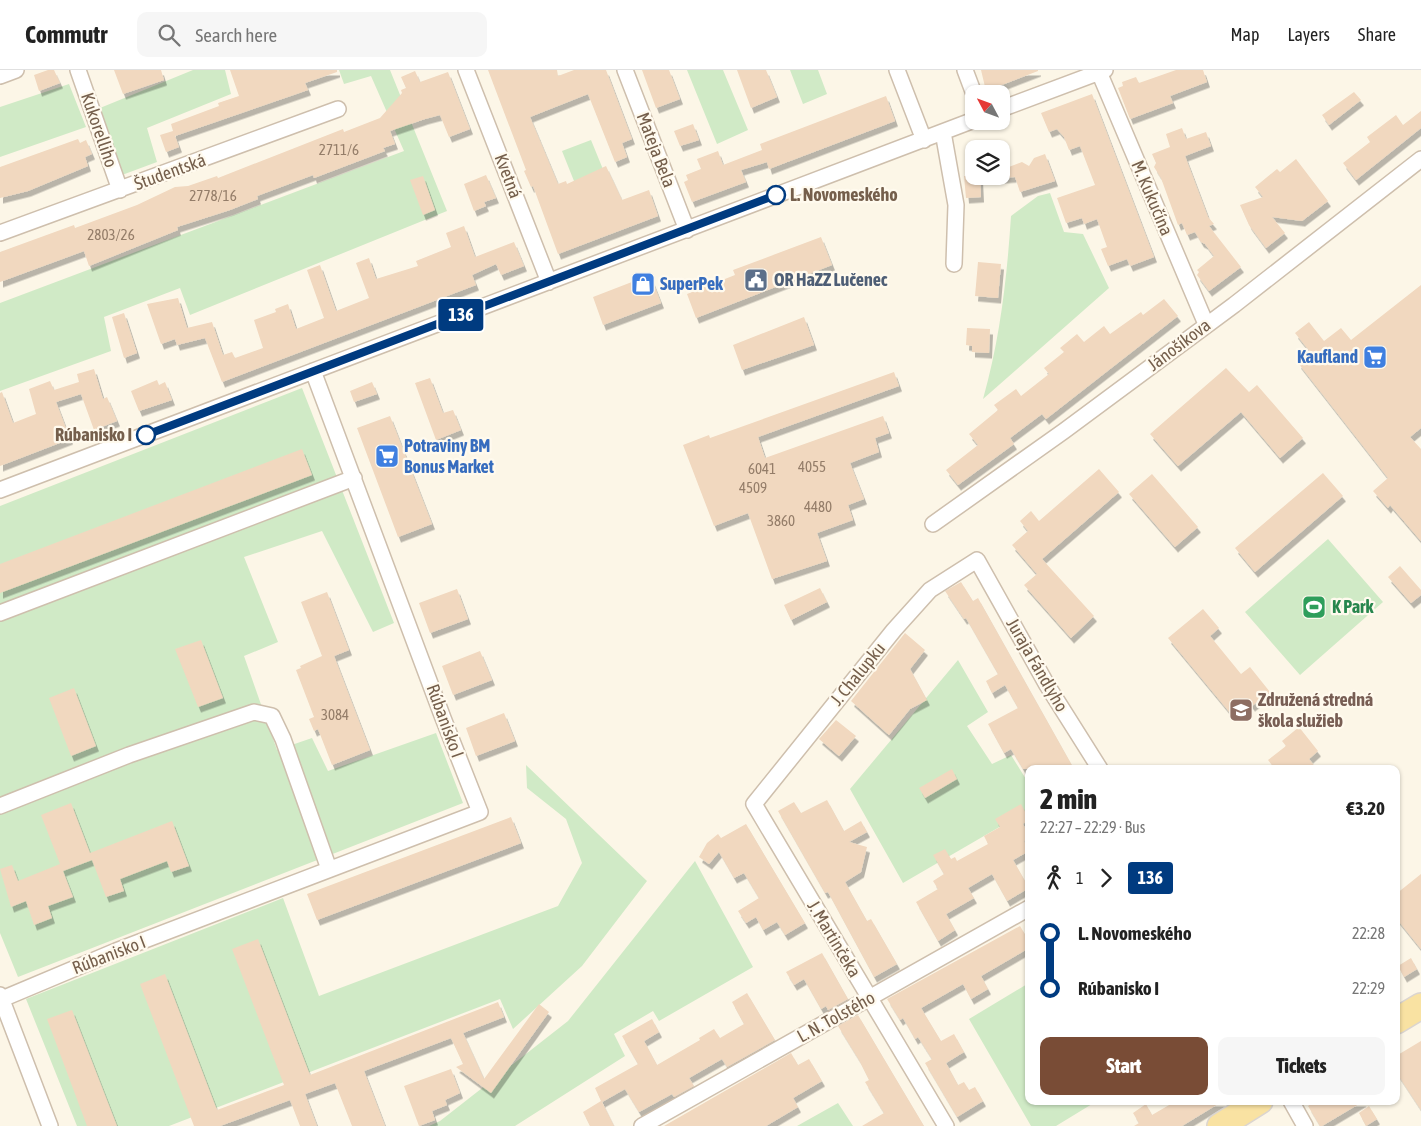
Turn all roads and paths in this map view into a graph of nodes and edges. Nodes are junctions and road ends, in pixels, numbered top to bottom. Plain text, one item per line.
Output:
1 (16, 70) edge
2 (78, 70) edge
3 (466, 70) edge
4 (625, 70) edge
5 (897, 70) edge
6 (965, 70) edge
7 (1102, 71) edge
8 (0, 76) edge
9 (971, 85) edge
10 (1010, 106) edge
11 (338, 109) dead end
12 (965, 123) edge
13 (943, 132) junction
14 (924, 140) junction
15 (1421, 159) edge
16 (120, 190) junction
17 (687, 230) junction
18 (0, 233) edge
19 (954, 264) dead end
20 (549, 282) junction
21 (1206, 324) junction
22 (314, 371) junction
23 (354, 478) junction
24 (0, 490) edge
25 (933, 524) dead end
26 (977, 560) joint
27 (0, 613) edge
28 (1097, 765) edge
29 (754, 804) joint
30 (0, 806) edge
31 (329, 869) junction
32 (1025, 910) edge
33 (1, 997) edge
34 (870, 998) junction
35 (1421, 1006) edge
36 (1400, 1019) edge
37 (1254, 1105) edge
38 (1293, 1105) edge
39 (50, 1126) edge
40 (642, 1126) edge
41 (946, 1126) edge
42 (1220, 1126) edge
43 (1305, 1126) edge

1 - 8 street
2 - 16 street, Kukorelliho
3 - 20 street, Kvetná
4 - 17 street, Mateja Bela
5 - 14 street
6 - 9 street
7 - 10 street
7 - 21 street, M. Kukučína
11 - 16 street, Študentská
12 - 13 street
13 - 14 street
13 - 19 street
14 - 17 street
15 - 21 street, Jánošíkova
16 - 18 street, Študentská
17 - 20 street
20 - 22 street
21 - 25 street, Jánošíkova
22 - 23 street, Rúbanisko I
22 - 24 street
23 - 27 street
23 - 31 street, Rúbanisko I
26 - 28 street, Juraja Fándlyho
26 - 29 street, J. Chalupku
29 - 34 street, J. Martinčeka
30 - 31 street
31 - 33 street, Rúbanisko I
32 - 34 street, L. N. Tolstého
33 - 39 street, Rúbanisko I
34 - 40 street, L. N. Tolstého
34 - 41 street, J. Martinčeka
35 - 36 main road
37 - 42 main road
38 - 43 street

